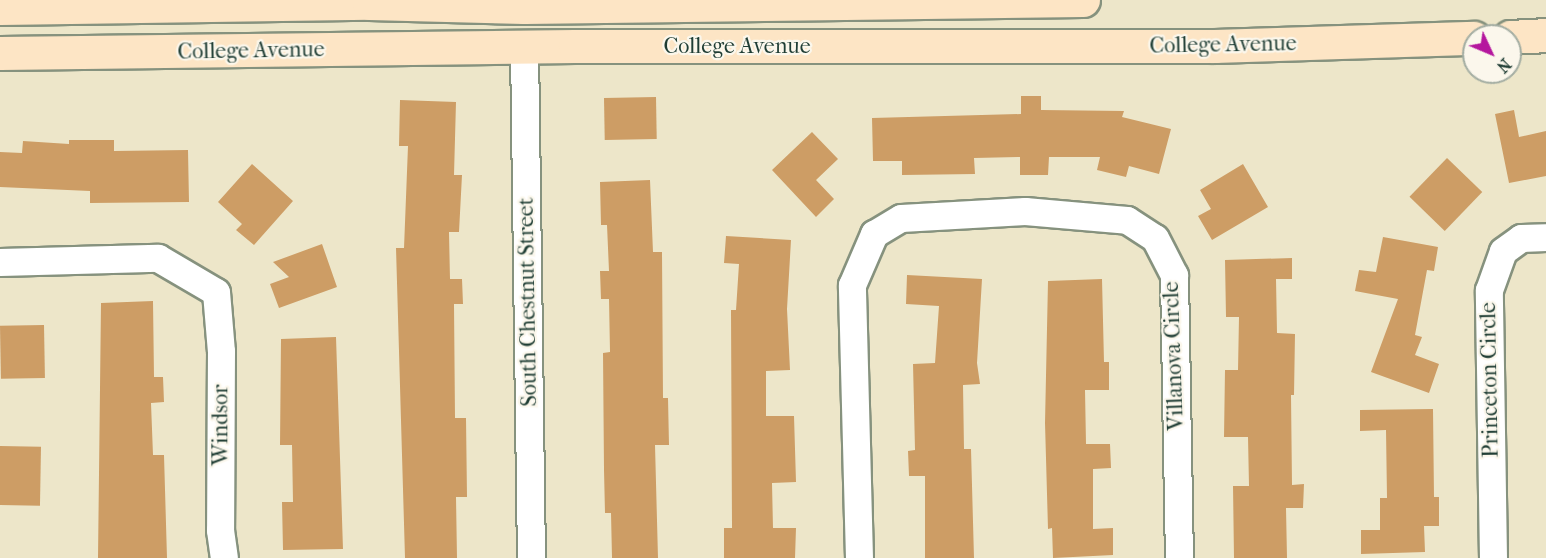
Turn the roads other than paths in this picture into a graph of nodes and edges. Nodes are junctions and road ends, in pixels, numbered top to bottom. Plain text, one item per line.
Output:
1 (1083, 0) edge
2 (527, 2) edge
3 (0, 8) edge
4 (1546, 35) edge
5 (1522, 36) edge
6 (1462, 38) edge
7 (524, 46) junction
8 (0, 53) edge
9 (1546, 237) edge
10 (0, 262) edge
11 (224, 558) edge
12 (531, 558) edge
13 (859, 558) edge
14 (1179, 558) edge
15 (1493, 558) edge

1 - 2 main road, College Avenue
2 - 3 main road, College Avenue
2 - 7 main road
4 - 5 main road
6 - 7 main road, College Avenue
7 - 8 main road, College Avenue
7 - 12 street, South Chestnut Street
9 - 15 street, Princeton Circle
10 - 11 street, Windsor
13 - 14 street, Villanova Circle

